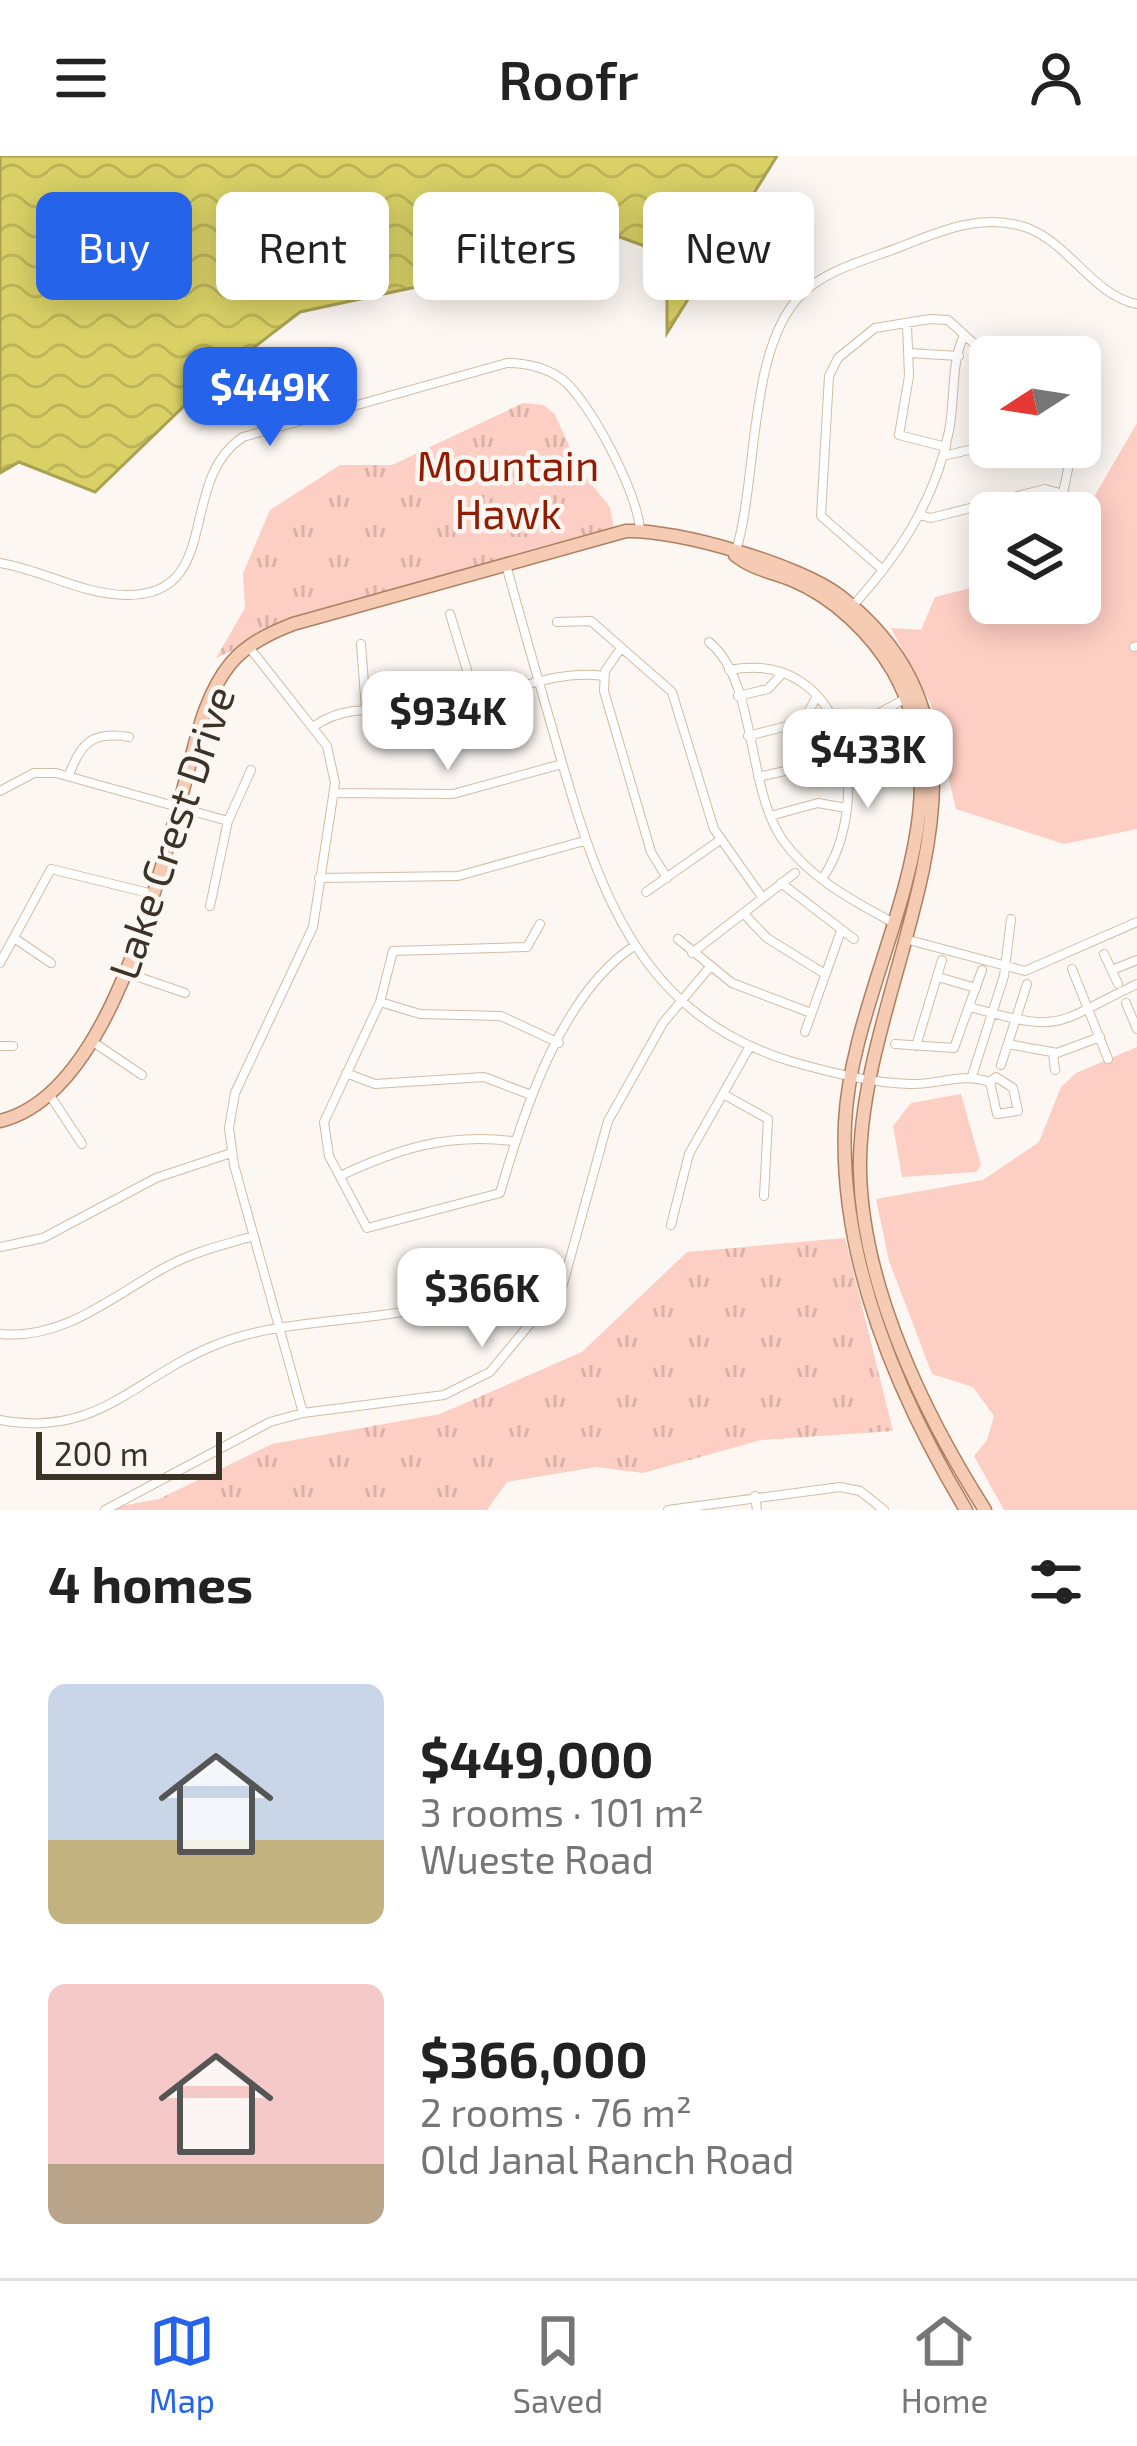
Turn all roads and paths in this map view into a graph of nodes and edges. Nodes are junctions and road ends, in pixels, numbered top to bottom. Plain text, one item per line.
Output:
1 (1137, 304) edge
2 (907, 325) junction
3 (963, 338) junction
4 (969, 342) edge
5 (909, 352) junction
6 (959, 356) junction
7 (969, 448) edge
8 (944, 452) junction
9 (969, 508) edge
10 (920, 515) junction
11 (640, 531) junction
12 (734, 554) junction
13 (0, 563) edge
14 (506, 564) junction
15 (883, 570) junction
16 (849, 610) junction
17 (450, 614) dead end
18 (557, 622) dead end
19 (709, 642) dead end
20 (361, 644) dead end
21 (249, 647) junction
22 (620, 650) junction
23 (729, 670) junction
24 (604, 676) junction
25 (780, 676) junction
26 (539, 682) junction
27 (738, 696) junction
28 (817, 696) junction
29 (914, 699) junction
30 (476, 700) junction
31 (366, 710) junction
32 (313, 727) junction
33 (842, 734) junction
34 (748, 736) junction
35 (129, 737) dead end
36 (848, 757) junction
37 (562, 764) junction
38 (251, 770) dead end
39 (69, 775) junction
40 (758, 777) junction
41 (0, 791) edge
42 (334, 794) junction
43 (178, 807) junction
44 (846, 808) junction
45 (770, 816) junction
46 (228, 821) junction
47 (720, 840) junction
48 (584, 841) junction
49 (795, 873) dead end
50 (319, 878) junction
51 (667, 878) junction
52 (822, 879) junction
53 (781, 884) junction
54 (646, 892) dead end
55 (153, 895) junction
56 (762, 897) junction
57 (210, 906) dead end
58 (742, 913) junction
59 (1011, 920) dead end
60 (892, 922) junction
61 (1137, 922) edge
62 (540, 925) dead end
63 (841, 931) junction
64 (14, 938) junction
65 (678, 939) dead end
66 (854, 939) dead end
67 (903, 939) junction
68 (634, 946) junction
69 (692, 952) junction
70 (1104, 955) dead end
71 (942, 960) dead end
72 (1137, 960) edge
73 (0, 963) edge
74 (51, 963) dead end
75 (1005, 967) junction
76 (709, 968) junction
77 (1072, 969) dead end
78 (982, 970) dead end
79 (1112, 970) junction
80 (122, 972) junction
81 (825, 974) junction
82 (938, 977) junction
83 (1027, 984) dead end
84 (1118, 984) dead end
85 (1137, 984) edge
86 (976, 988) junction
87 (185, 993) dead end
88 (681, 1000) junction
89 (380, 1002) junction
90 (1126, 1003) dead end
91 (970, 1007) junction
92 (1089, 1010) junction
93 (811, 1013) junction
94 (992, 1013) junction
95 (1134, 1015) edge
96 (1015, 1021) junction
97 (1137, 1029) edge
98 (805, 1032) dead end
99 (1100, 1037) junction
100 (93, 1042) junction
101 (559, 1043) junction
102 (895, 1044) dead end
103 (1007, 1044) junction
104 (0, 1046) edge
105 (13, 1046) dead end
106 (750, 1046) junction
107 (916, 1046) junction
108 (1053, 1054) junction
109 (1108, 1059) dead end
110 (1001, 1065) dead end
111 (1055, 1070) dead end
112 (346, 1073) junction
113 (142, 1075) dead end
114 (972, 1076) junction
115 (858, 1077) junction
116 (990, 1082) junction
117 (723, 1094) junction
118 (531, 1095) junction
119 (51, 1097) junction
120 (0, 1121) edge
121 (512, 1141) junction
122 (82, 1144) dead end
123 (231, 1154) junction
124 (340, 1176) junction
125 (764, 1196) dead end
126 (671, 1225) dead end
127 (254, 1236) junction
128 (0, 1247) edge
129 (470, 1265) dead end
130 (280, 1329) junction
131 (0, 1334) edge
132 (303, 1413) junction
133 (0, 1420) edge
134 (755, 1496) junction
135 (105, 1510) edge
136 (668, 1510) edge
137 (758, 1510) edge
138 (884, 1510) edge
139 (966, 1510) edge
140 (985, 1510) edge

1 - 12 street
2 - 3 street
2 - 5 street
2 - 15 street
3 - 4 street
3 - 6 street
5 - 6 street
5 - 8 street
6 - 8 street
7 - 8 street
8 - 10 street
9 - 10 street
10 - 15 street
11 - 12 main road, Lake Crest Drive
11 - 13 street
11 - 14 main road, Lake Crest Drive
12 - 16 main road, Lake Crest Drive
14 - 21 main road, Lake Crest Drive
14 - 26 street
15 - 16 street
16 - 29 main road, Lake Crest Drive
17 - 30 street
18 - 22 street
19 - 23 street
20 - 31 street
21 - 32 street
21 - 43 main road, Lake Crest Drive
22 - 24 street
22 - 47 street
23 - 25 street
23 - 27 street
24 - 26 street
24 - 51 street
25 - 27 street
25 - 28 street
26 - 30 street
26 - 37 street
27 - 34 street
28 - 33 street
28 - 34 street
29 - 33 street
29 - 60 main road
29 - 67 main road
30 - 31 street
31 - 32 street
32 - 42 street
33 - 36 street
34 - 40 street
35 - 39 street
36 - 40 street
36 - 44 street
37 - 42 street
37 - 48 street
38 - 46 street
39 - 41 street
39 - 43 street
40 - 45 street
42 - 50 street
43 - 46 street
43 - 55 main road, Lake Crest Drive
44 - 45 street
44 - 52 street
45 - 52 street
46 - 57 street
47 - 51 street
47 - 56 street
48 - 50 street
48 - 68 street
49 - 53 street
50 - 123 street
51 - 54 street
52 - 60 street
53 - 56 street
53 - 63 street
55 - 64 street
55 - 80 main road, Lake Crest Drive
56 - 58 street
58 - 69 street
58 - 81 street
59 - 75 street
60 - 115 main road
61 - 75 street
62 - 89 street
63 - 66 street
63 - 81 street
64 - 73 street
64 - 74 street
65 - 69 street
67 - 75 street
67 - 115 main road
68 - 88 street
68 - 101 street
69 - 76 street
70 - 79 street
71 - 82 street
72 - 79 street
75 - 94 street
76 - 88 street
76 - 93 street
77 - 92 street
78 - 86 street
79 - 84 street
80 - 87 street
80 - 100 main road, Lake Crest Drive
81 - 93 street
82 - 86 street
82 - 107 street
83 - 96 street
85 - 92 street
86 - 91 street
88 - 106 street
88 - 132 street
89 - 101 street
89 - 112 street
90 - 95 street
91 - 94 street
91 - 107 street
92 - 96 street
92 - 99 street
93 - 98 street
94 - 96 street
94 - 114 street
95 - 97 street
96 - 103 street
99 - 108 street
99 - 109 street
100 - 113 street
100 - 119 main road, Lake Crest Drive
101 - 118 street
102 - 107 street
103 - 108 street
103 - 110 street
104 - 105 street
106 - 115 street
106 - 117 street
108 - 111 street
112 - 118 street
112 - 124 street
114 - 115 street
114 - 116 street
115 - 139 main road
115 - 140 main road
116 - 116 street
117 - 125 street
117 - 126 street
118 - 121 street
119 - 120 main road, Lake Crest Drive
119 - 122 street
121 - 124 street
121 - 124 street
123 - 127 street
123 - 128 street
127 - 130 street
127 - 131 street
129 - 130 street
130 - 132 street
130 - 133 street
132 - 135 street
134 - 136 street
134 - 137 street
134 - 138 street

